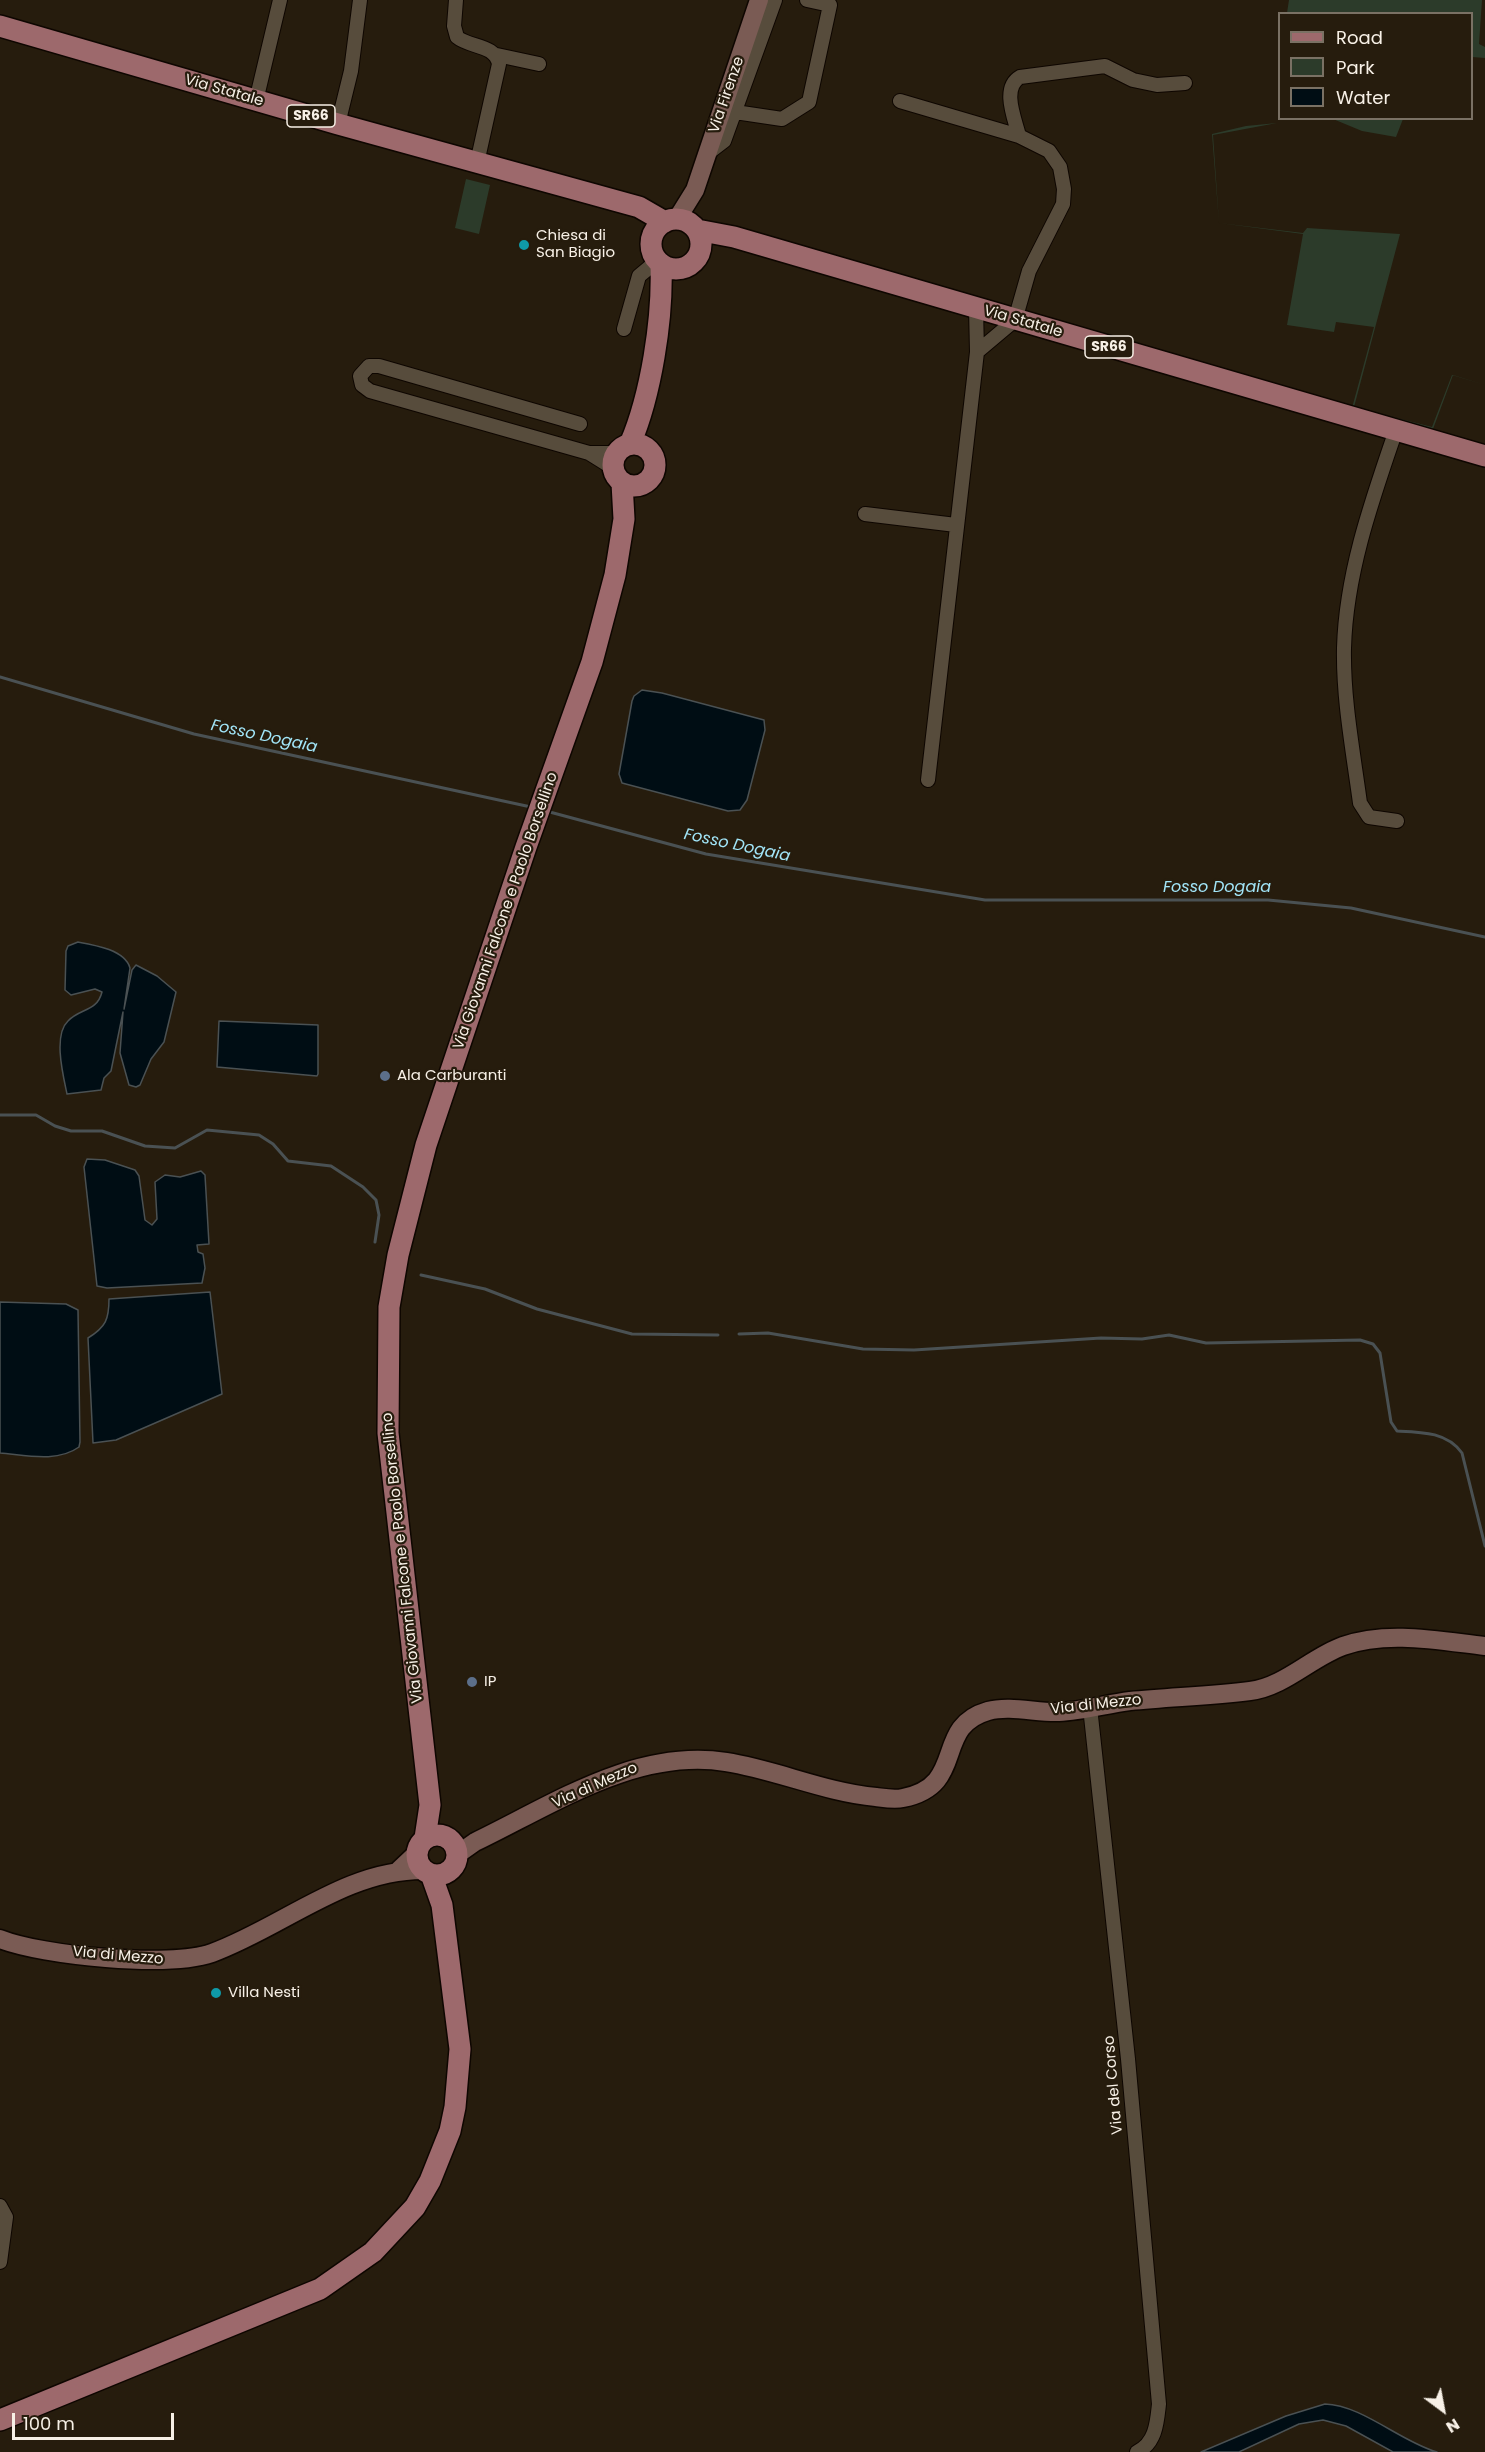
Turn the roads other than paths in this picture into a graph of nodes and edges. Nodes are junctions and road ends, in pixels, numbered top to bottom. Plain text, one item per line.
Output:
1 (280, 0) edge
2 (360, 0) edge
3 (456, 0) edge
4 (759, 0) edge
5 (775, 0) edge
6 (807, 0) edge
7 (0, 26) edge
8 (497, 55) junction
9 (539, 64) dead end
10 (1185, 83) dead end
11 (256, 101) junction
12 (900, 101) dead end
13 (735, 112) junction
14 (338, 124) junction
15 (1019, 136) junction
16 (707, 154) junction
17 (477, 163) junction
18 (677, 226) junction
19 (734, 237) junction
20 (700, 253) junction
21 (666, 265) junction
22 (983, 310) junction
23 (1015, 320) junction
24 (624, 329) dead end
25 (989, 342) junction
26 (977, 352) junction
27 (499, 398) junction
28 (580, 424) dead end
29 (491, 425) junction
30 (1396, 430) junction
31 (1485, 456) edge
32 (629, 464) junction
33 (865, 514) dead end
34 (956, 525) junction
35 (928, 780) dead end
36 (1397, 821) dead end
37 (1485, 1646) edge
38 (1090, 1707) junction
39 (437, 1855) junction
40 (0, 1939) edge
41 (0, 2206) edge
42 (0, 2262) edge
43 (0, 2420) edge
44 (1137, 2452) edge

1 - 11 street
2 - 14 street
3 - 8 street
4 - 16 street, Via Firenze
5 - 13 street
6 - 13 street
7 - 11 main road, Via Statale / SR66
8 - 9 street
8 - 17 street
10 - 15 street
11 - 14 main road, Via Statale / SR66
12 - 15 street
13 - 16 street
14 - 17 main road, Via Statale / SR66
15 - 23 street
16 - 18 street, Via Firenze
17 - 18 main road, Via Statale / SR66
18 - 19 main road, Via Statale / SR66
18 - 20 main road
18 - 21 main road, Via Giovanni Falcone e Paolo Borsellino
19 - 20 main road
19 - 22 main road, Via Statale / SR66
20 - 21 main road
21 - 24 street
21 - 32 main road, Via Giovanni Falcone e Paolo Borsellino
22 - 23 main road, Via Statale / SR66
22 - 25 street
22 - 26 street
23 - 25 street
23 - 30 main road, Via Statale / SR66
25 - 26 street
26 - 34 street
27 - 28 street
27 - 29 street
27 - 29 street
29 - 32 street
30 - 31 main road, Via Statale / SR66
30 - 36 street
32 - 39 main road, Via Giovanni Falcone e Paolo Borsellino
33 - 34 street
34 - 35 street
37 - 38 street, Via di Mezzo
38 - 39 street, Via di Mezzo
38 - 44 street, Via del Corso
39 - 40 street, Via di Mezzo
39 - 43 main road
41 - 42 street

